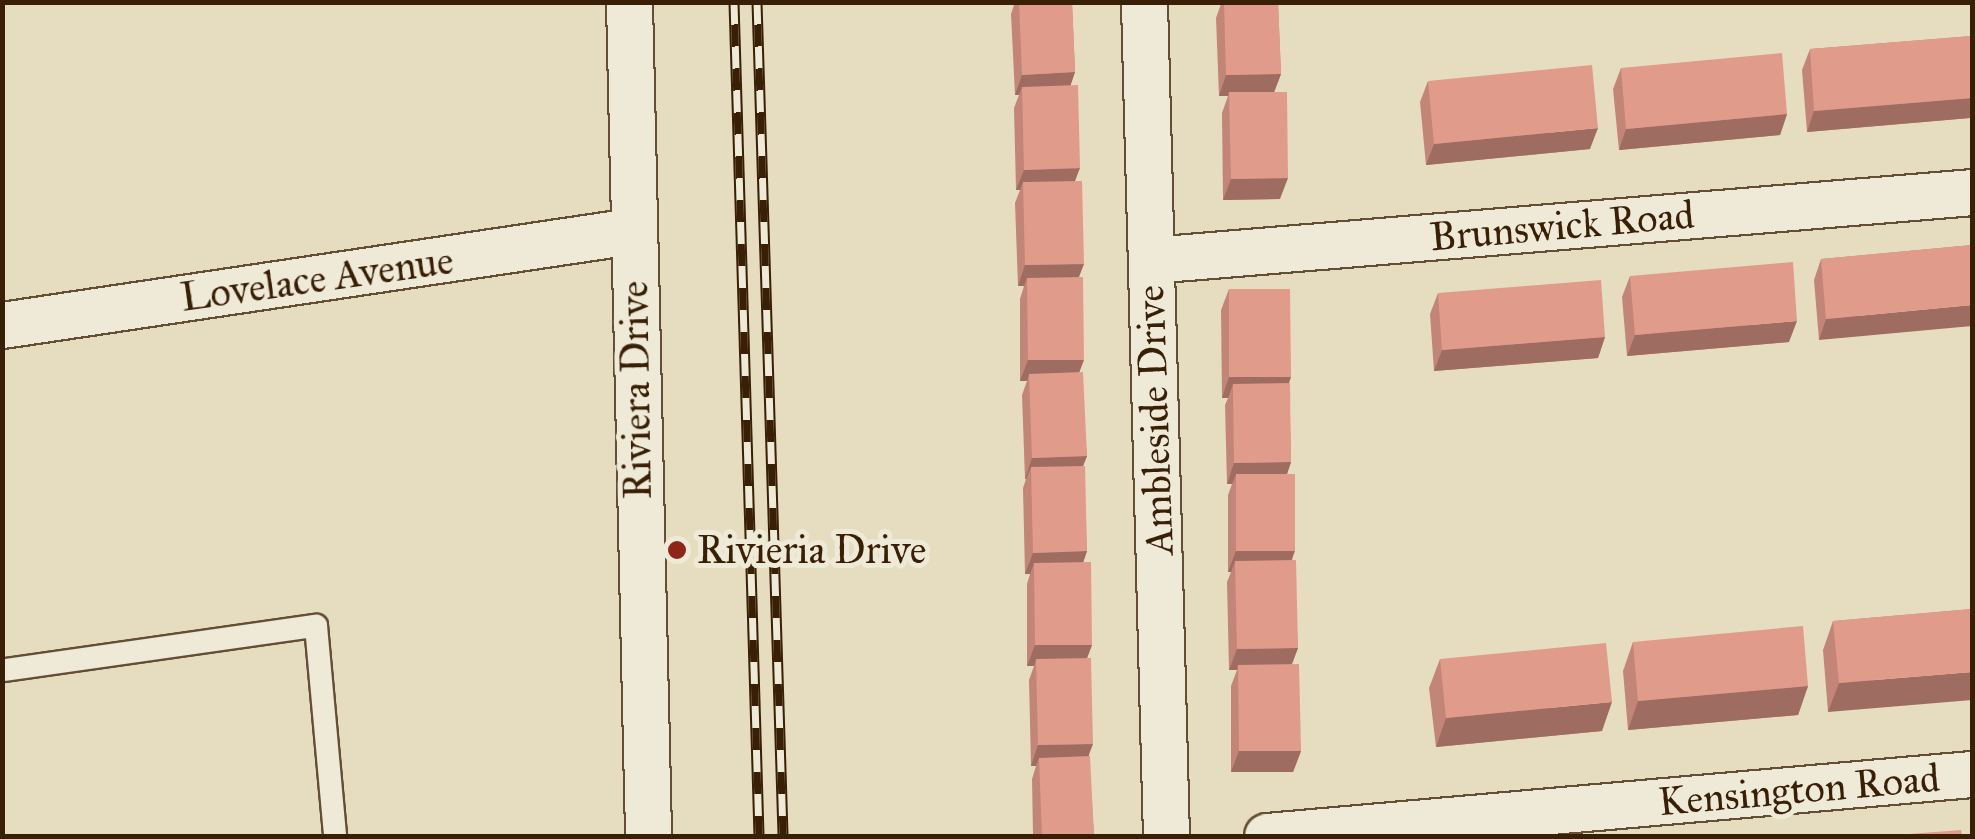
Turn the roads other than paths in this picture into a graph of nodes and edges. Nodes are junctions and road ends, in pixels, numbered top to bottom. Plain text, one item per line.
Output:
1 (629, 2) edge
2 (1144, 2) edge
3 (1972, 192) edge
4 (632, 232) junction
5 (1151, 260) junction
6 (2, 326) edge
7 (4, 670) edge
8 (1972, 774) edge
9 (335, 836) edge
10 (648, 836) edge
11 (1166, 836) edge
12 (1267, 836) edge

1 - 4 street, Riviera Drive
2 - 5 street, Ambleside Drive
3 - 5 street, Brunswick Road
4 - 6 street, Lovelace Avenue
4 - 10 street, Riviera Drive
5 - 11 street, Ambleside Drive
7 - 9 lane
8 - 12 street, Kensington Road

